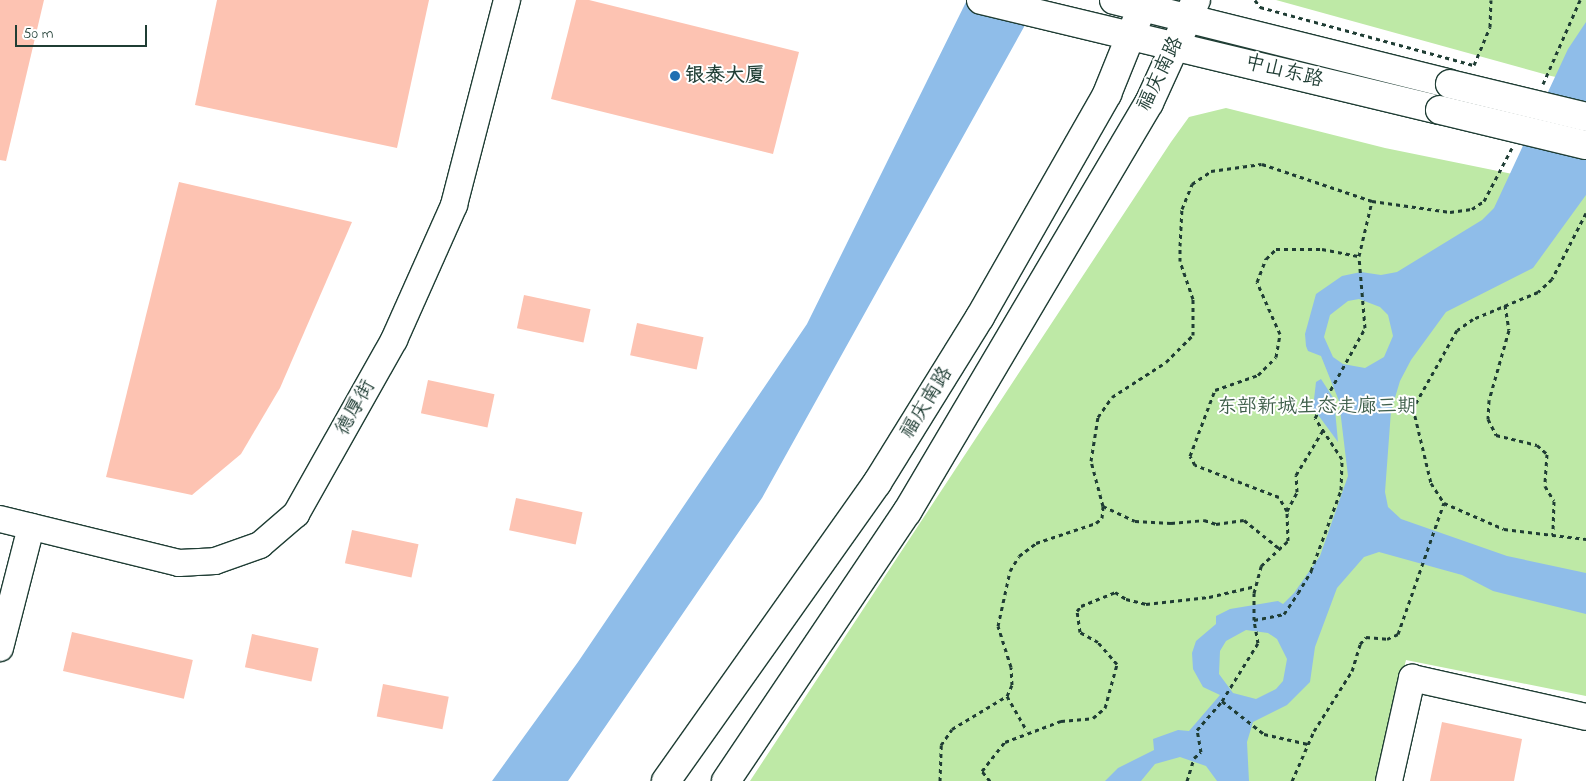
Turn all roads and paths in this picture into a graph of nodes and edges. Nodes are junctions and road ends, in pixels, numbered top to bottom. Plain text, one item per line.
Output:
1 (507, 0) edge
2 (981, 0) edge
3 (1114, 0) edge
4 (1255, 0) edge
5 (1491, 0) edge
6 (1580, 0) edge
7 (1144, 3) edge
8 (1192, 9) edge
9 (1131, 35) junction
10 (1175, 46) junction
11 (1541, 90) dead end
12 (1586, 117) edge
13 (1516, 140) dead end
14 (1586, 146) edge
15 (1372, 201) junction
16 (1586, 213) edge
17 (1359, 256) junction
18 (1505, 305) junction
19 (1323, 430) junction
20 (1444, 503) junction
21 (1103, 506) junction
22 (1287, 511) junction
23 (0, 519) edge
24 (31, 527) junction
25 (1553, 535) junction
26 (1586, 539) edge
27 (1280, 549) junction
28 (1256, 586) junction
29 (1254, 620) junction
30 (0, 648) edge
31 (1007, 696) junction
32 (1222, 701) junction
33 (1586, 717) edge
34 (1027, 732) junction
35 (1308, 744) junction
36 (666, 781) edge
37 (726, 781) edge
38 (940, 781) edge
39 (990, 781) edge
40 (1187, 781) edge
41 (1292, 781) edge
42 (1389, 781) edge

1 - 24 street, 德厚街
2 - 9 main road, 中山东路
3 - 7 main road, 中山东路
4 - 5 path
6 - 11 path
7 - 8 main road, 中山东路
7 - 9 main road, 福庆南路
8 - 10 main road, 福庆南路
8 - 12 main road, 中山东路, bridge
9 - 10 main road, 中山东路
9 - 36 main road, 福庆南路
10 - 14 main road, 中山东路, bridge
10 - 37 main road, 福庆南路
13 - 15 path
15 - 17 path
15 - 21 path
16 - 18 path
17 - 19 path
17 - 22 path
18 - 20 path
18 - 25 path
19 - 22 path
19 - 29 path
20 - 25 path
20 - 35 path
21 - 27 path
21 - 31 path
22 - 27 path
23 - 24 street, 德厚街
24 - 30 street
25 - 26 path
27 - 28 path
28 - 29 path
28 - 34 path
29 - 32 path
31 - 34 path
31 - 38 path
32 - 35 path
32 - 40 path
33 - 42 street
34 - 39 path
35 - 41 path

